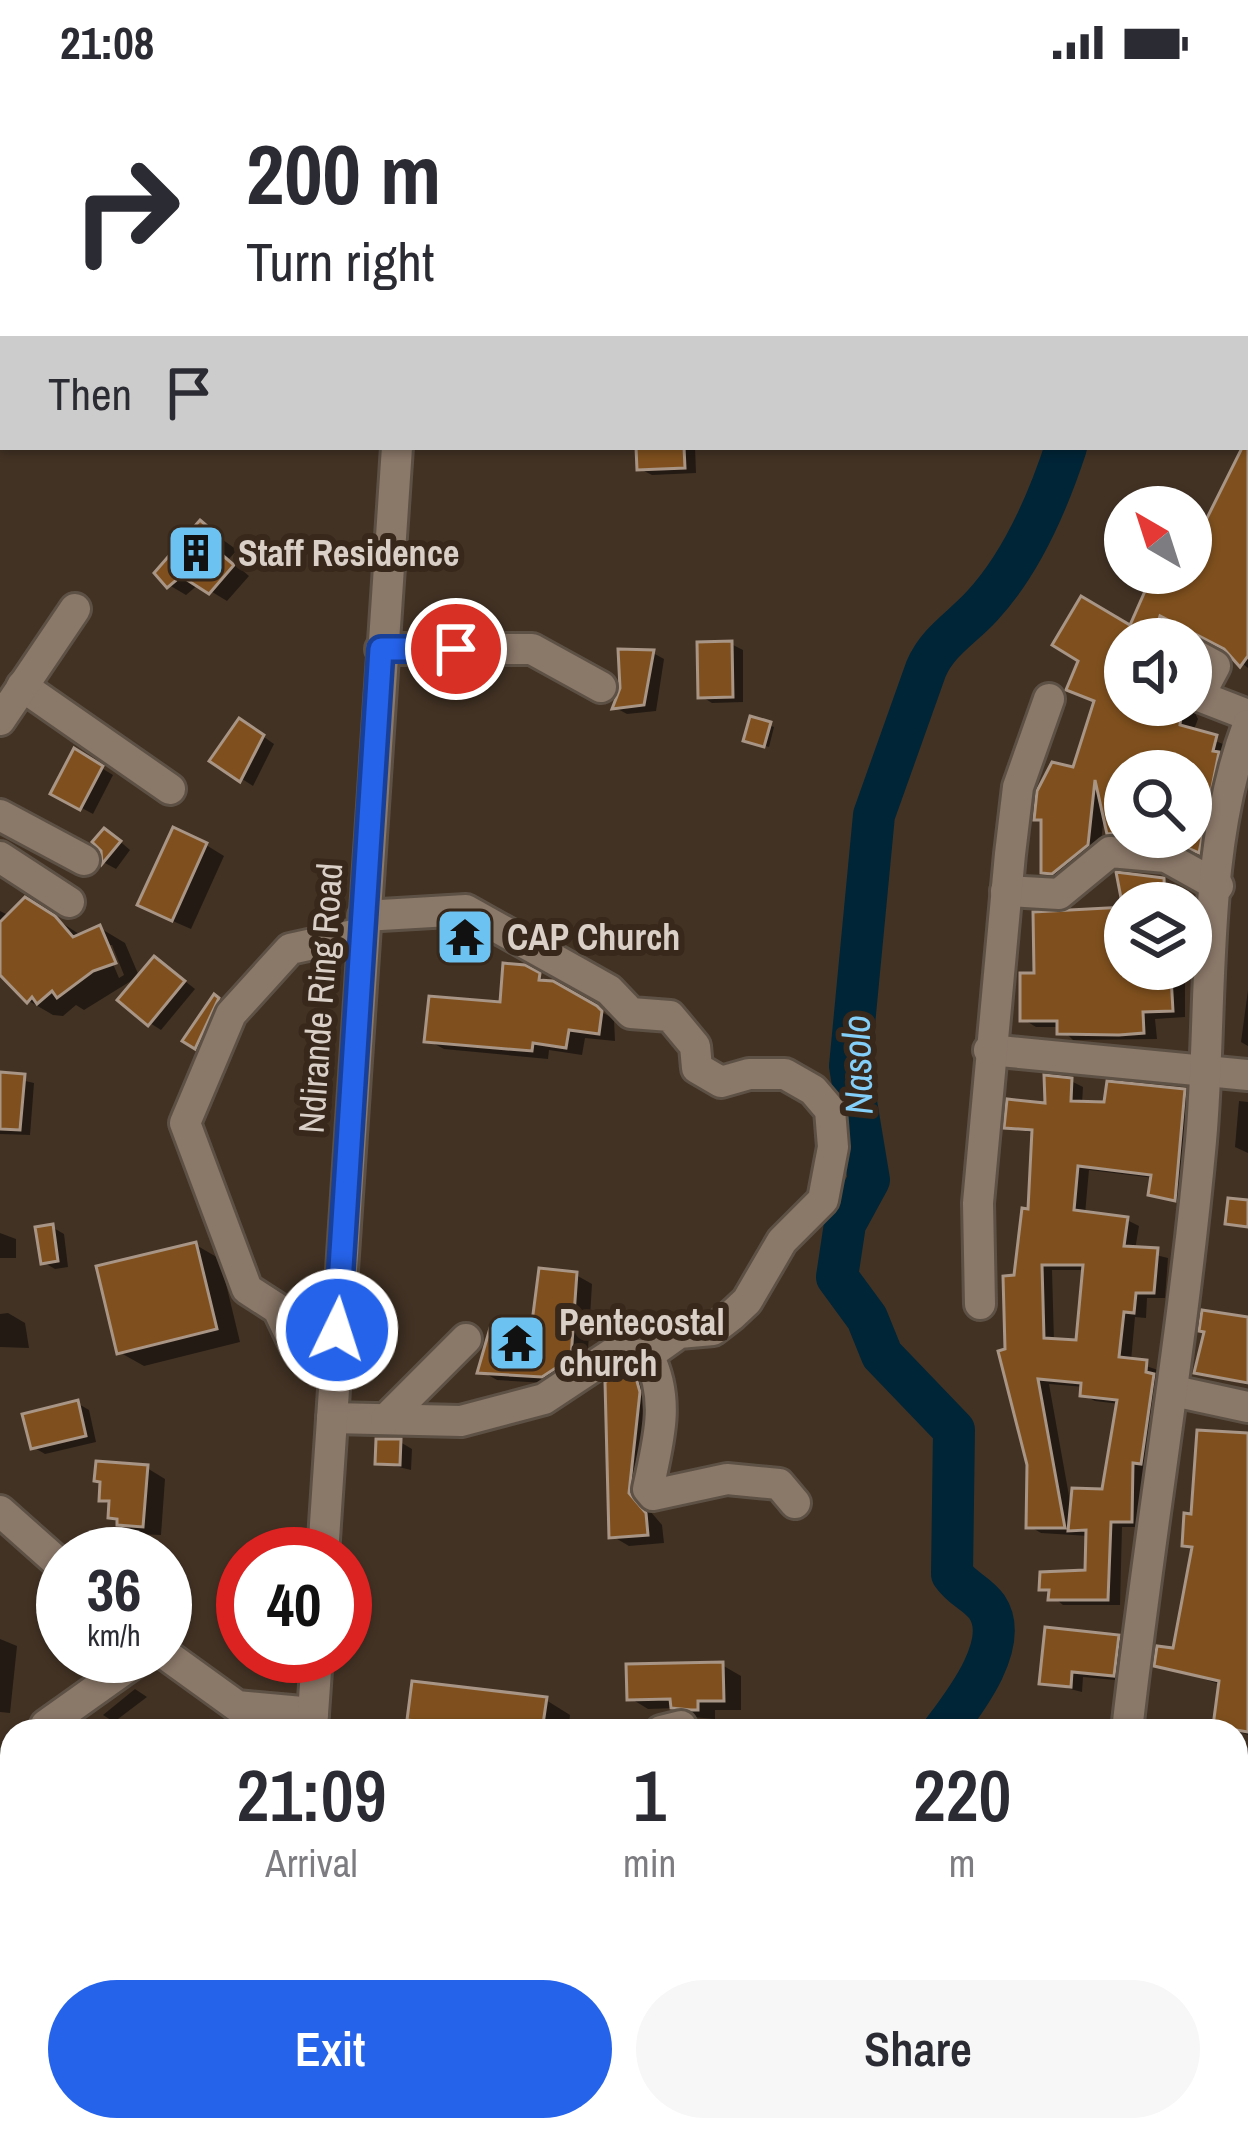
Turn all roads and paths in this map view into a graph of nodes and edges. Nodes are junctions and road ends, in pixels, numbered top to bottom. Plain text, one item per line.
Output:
1 (397, 450) edge
2 (74, 609) dead end
3 (381, 649) junction
4 (22, 686) junction
5 (601, 687) dead end
6 (1048, 700) dead end
7 (1212, 701) edge
8 (1248, 715) edge
9 (0, 720) edge
10 (1248, 724) edge
11 (170, 788) dead end
12 (0, 815) edge
13 (0, 857) edge
14 (84, 860) dead end
15 (1218, 886) junction
16 (1006, 890) junction
17 (69, 902) dead end
18 (363, 924) junction
19 (989, 1050) junction
20 (1205, 1067) junction
21 (1248, 1075) edge
22 (980, 1304) dead end
23 (466, 1339) dead end
24 (648, 1354) junction
25 (334, 1375) junction
26 (1174, 1391) junction
27 (1248, 1407) edge
28 (332, 1418) junction
29 (386, 1419) junction
30 (795, 1503) dead end
31 (0, 1511) edge
32 (325, 1527) edge
33 (36, 1543) edge
34 (192, 1673) edge
35 (105, 1683) edge
36 (315, 1683) edge
37 (54, 1719) edge
38 (298, 1719) edge
39 (312, 1719) edge
40 (1129, 1719) edge

1 - 3 street, Ndirande Ring Road
2 - 4 street
3 - 5 street
3 - 18 street, Ndirande Ring Road
4 - 9 street
4 - 11 street
6 - 16 street
7 - 8 street
10 - 15 street
12 - 14 street
13 - 17 street
15 - 16 street
15 - 20 street
16 - 19 street
18 - 24 street
18 - 25 street, Ndirande Ring Road
18 - 25 street
19 - 20 street
19 - 22 street
20 - 21 street
20 - 26 street
23 - 29 street
24 - 29 street
24 - 30 street
25 - 28 street, Ndirande Ring Road
26 - 27 street
26 - 40 street
28 - 29 street
28 - 32 street, Ndirande Ring Road
31 - 33 street
34 - 38 street
35 - 37 street
36 - 39 street

